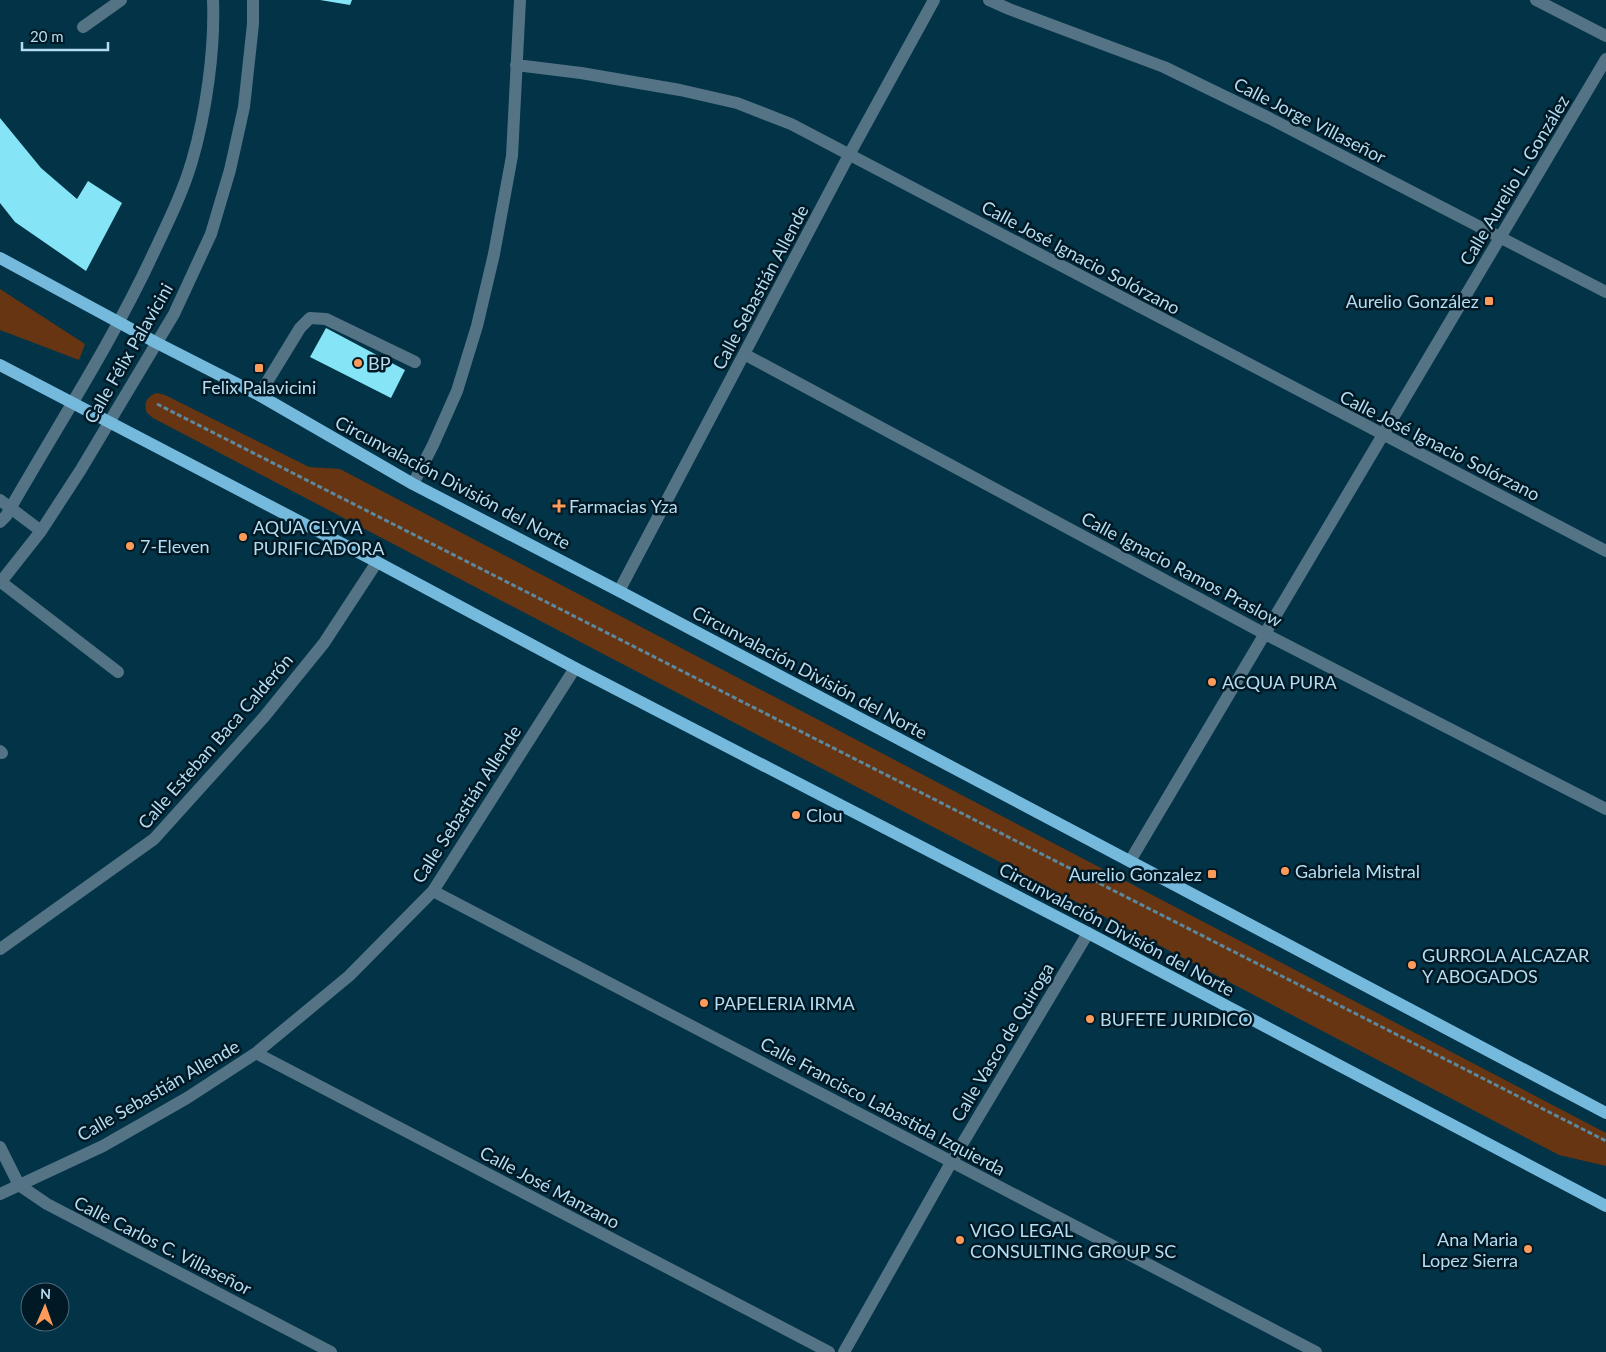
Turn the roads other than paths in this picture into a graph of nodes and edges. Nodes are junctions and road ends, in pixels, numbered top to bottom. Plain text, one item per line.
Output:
1 (121, 0) edge
2 (213, 0) edge
3 (253, 0) edge
4 (520, 0) edge
5 (934, 0) edge
6 (989, 0) edge
7 (1536, 0) edge
8 (83, 27) dead end
9 (1606, 36) edge
10 (1606, 59) edge
11 (516, 65) junction
12 (849, 155) junction
13 (1500, 236) junction
14 (0, 258) edge
15 (1606, 292) edge
16 (118, 322) junction
17 (157, 343) junction
18 (744, 354) junction
19 (415, 362) dead end
20 (0, 365) edge
21 (259, 395) junction
22 (72, 402) junction
23 (109, 422) junction
24 (1383, 435) junction
25 (413, 484) junction
26 (0, 500) edge
27 (11, 507) junction
28 (0, 522) edge
29 (41, 531) junction
30 (1606, 551) edge
31 (377, 562) junction
32 (0, 583) edge
33 (619, 591) junction
34 (1265, 634) junction
35 (575, 668) junction
36 (118, 672) dead end
37 (1606, 809) edge
38 (1130, 862) junction
39 (434, 891) junction
40 (1088, 933) junction
41 (0, 949) edge
42 (256, 1053) junction
43 (1606, 1114) edge
44 (0, 1147) edge
45 (952, 1161) junction
46 (19, 1185) junction
47 (0, 1194) edge
48 (1606, 1206) edge
49 (331, 1352) edge
50 (829, 1352) edge
51 (844, 1352) edge
52 (1316, 1352) edge

1 - 8 street
2 - 16 street, Calle Félix Palavicini
3 - 17 street, Calle Félix Palavicini
4 - 11 street
5 - 12 street, Calle Sebastián Allende
6 - 13 street, Calle Jorge Villaseñor
7 - 9 street
10 - 13 street, Calle Aurelio L. González
11 - 12 street, Calle José Ignacio Solórzano
11 - 25 street
12 - 18 street, Calle Sebastián Allende
12 - 24 street, Calle José Ignacio Solórzano
13 - 15 street, Calle Jorge Villaseñor
13 - 24 street, Calle Aurelio L. González
14 - 16 main road, Circunvalación División del Norte
16 - 17 main road, Circunvalación División del Norte
16 - 22 street, Calle Félix Palavicini
17 - 21 main road, Circunvalación División del Norte
17 - 23 street, Calle Félix Palavicini
18 - 33 street, Calle Sebastián Allende
18 - 34 street, Calle Ignacio Ramos Praslow
19 - 21 street
20 - 22 main road, Circunvalación División del Norte
21 - 25 main road, Circunvalación División del Norte
22 - 23 main road, Circunvalación División del Norte
22 - 27 street, Calle Félix Palavicini
23 - 29 street, Calle Félix Palavicini
23 - 31 main road, Circunvalación División del Norte
24 - 30 street, Calle José Ignacio Solórzano
24 - 34 street, Calle Aurelio L. González
25 - 33 main road, Circunvalación División del Norte
26 - 27 street
27 - 28 street, Calle Félix Palavicini
27 - 29 street
29 - 32 street, Calle Félix Palavicini
31 - 35 main road, Circunvalación División del Norte
31 - 41 street, Calle Esteban Baca Calderón
32 - 36 street
33 - 38 main road, Circunvalación División del Norte
34 - 37 street, Calle Ignacio Ramos Praslow
34 - 38 street, Calle Aurelio L. González
35 - 39 street, Calle Sebastián Allende
35 - 40 main road, Circunvalación División del Norte
38 - 43 main road, Circunvalación División del Norte
39 - 42 street, Calle Sebastián Allende
39 - 45 street, Calle Francisco Labastida Izquierda
40 - 45 street, Calle Vasco de Quiroga
40 - 48 main road, Circunvalación División del Norte
42 - 46 street, Calle Sebastián Allende
42 - 50 street, Calle José Manzano
44 - 46 street, Calle Carlos C. Villaseñor
45 - 51 street, Calle Vasco de Quiroga
45 - 52 street, Calle Francisco Labastida Izquierda
46 - 47 street, Calle Sebastián Allende
46 - 49 street, Calle Carlos C. Villaseñor

